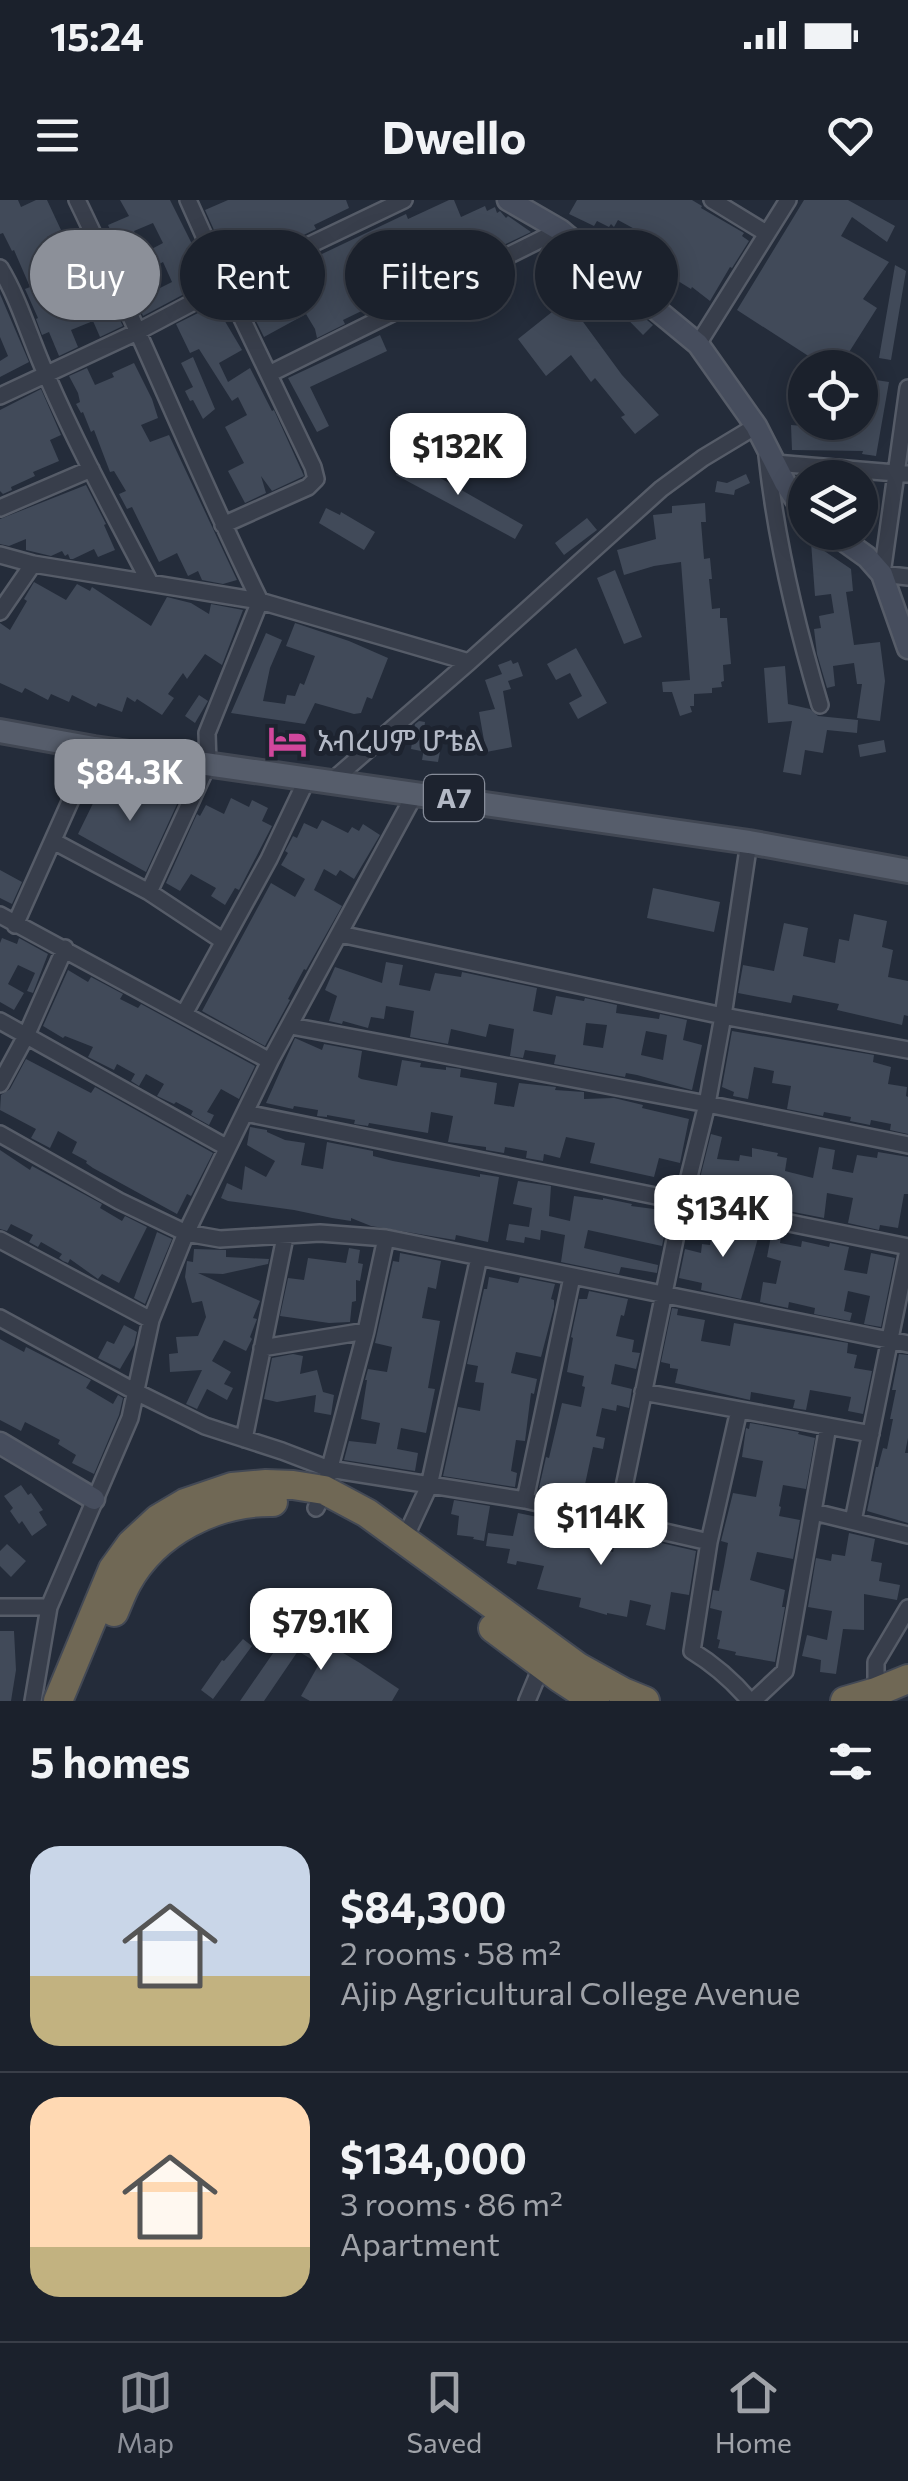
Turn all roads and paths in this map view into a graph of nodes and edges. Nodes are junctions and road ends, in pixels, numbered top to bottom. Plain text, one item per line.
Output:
1 (76, 200) edge
2 (188, 200) edge
3 (404, 200) edge
4 (508, 200) edge
5 (712, 200) edge
6 (788, 200) edge
7 (201, 230) edge
8 (560, 230) edge
9 (766, 233) junction
10 (325, 238) edge
11 (535, 242) edge
12 (0, 268) edge
13 (5, 288) edge
14 (180, 309) edge
15 (243, 320) edge
16 (669, 320) edge
17 (137, 332) junction
18 (698, 344) junction
19 (46, 374) junction
20 (269, 374) junction
21 (908, 388) edge
22 (0, 396) edge
23 (765, 444) junction
24 (91, 469) junction
25 (902, 473) edge
26 (788, 484) edge
27 (0, 508) edge
28 (222, 525) junction
29 (857, 550) edge
30 (0, 555) edge
31 (33, 564) junction
32 (882, 574) junction
33 (908, 577) edge
34 (150, 583) junction
35 (260, 600) junction
36 (0, 612) edge
37 (908, 648) edge
38 (469, 662) junction
39 (820, 706) dead end
40 (0, 731) edge
41 (94, 748) junction
42 (208, 764) junction
43 (308, 777) junction
44 (332, 781) junction
45 (416, 792) junction
46 (53, 841) junction
47 (749, 842) junction
48 (908, 871) edge
49 (150, 892) junction
50 (0, 915) edge
51 (15, 924) junction
52 (340, 934) junction
53 (223, 941) junction
54 (65, 948) junction
55 (184, 1014) junction
56 (723, 1016) junction
57 (0, 1021) edge
58 (290, 1026) junction
59 (26, 1036) junction
60 (908, 1050) edge
61 (270, 1061) junction
62 (0, 1084) edge
63 (707, 1104) junction
64 (245, 1113) junction
65 (0, 1134) edge
66 (908, 1145) edge
67 (226, 1147) junction
68 (683, 1201) junction
69 (186, 1233) junction
70 (286, 1236) junction
71 (386, 1238) junction
72 (0, 1240) edge
73 (908, 1248) edge
74 (480, 1257) junction
75 (572, 1277) junction
76 (663, 1296) junction
77 (0, 1318) edge
78 (152, 1320) junction
79 (366, 1331) junction
80 (900, 1343) edge
81 (262, 1348) junction
82 (134, 1391) junction
83 (643, 1392) junction
84 (739, 1410) junction
85 (828, 1426) junction
86 (871, 1434) junction
87 (244, 1439) junction
88 (0, 1443) edge
89 (429, 1486) junction
90 (323, 1489) junction
91 (94, 1499) junction
92 (525, 1500) junction
93 (814, 1512) junction
94 (617, 1521) junction
95 (853, 1521) junction
96 (908, 1536) edge
97 (404, 1540) junction
98 (710, 1542) junction
99 (0, 1607) edge
100 (48, 1607) junction
101 (908, 1608) edge
102 (542, 1665) junction
103 (908, 1679) edge
104 (896, 1697) edge
105 (33, 1701) edge
106 (58, 1701) edge
107 (76, 1701) edge
108 (527, 1701) edge
109 (595, 1701) edge
110 (645, 1701) edge
111 (751, 1701) edge
112 (845, 1701) edge

1 - 17 street
2 - 7 street
3 - 10 street
4 - 8 main road
5 - 9 street
6 - 9 street
9 - 18 street
11 - 20 street
12 - 13 street
13 - 19 street
14 - 17 street
15 - 20 street
16 - 18 main road
17 - 19 street
17 - 28 street
18 - 23 main road
19 - 22 street
19 - 24 street
20 - 28 street
21 - 25 street
23 - 25 street
23 - 26 main road
23 - 38 street
23 - 39 street
24 - 27 street
24 - 34 street
25 - 32 street
28 - 35 street
29 - 32 main road
30 - 31 street
31 - 34 street
31 - 36 street
32 - 33 street
32 - 37 main road
34 - 35 street
35 - 38 street
35 - 42 street
38 - 44 street
40 - 41 main road, A7
41 - 42 main road, A7
41 - 46 street
42 - 43 main road, A7
42 - 49 street
43 - 44 main road, A7
43 - 53 street
44 - 45 main road, A7
45 - 47 main road, A7
45 - 52 street
46 - 49 street
46 - 51 street
47 - 48 main road, A7
47 - 56 street
49 - 53 street
50 - 51 street
51 - 54 street
52 - 56 street
52 - 58 street
53 - 55 street
54 - 55 street
54 - 59 street
55 - 61 street
56 - 60 street
56 - 63 street
57 - 59 street
58 - 61 street
58 - 63 street
59 - 62 street
59 - 67 street
61 - 64 street
63 - 66 street
63 - 68 street
64 - 67 street
64 - 68 street
65 - 69 street
67 - 69 street
68 - 73 street
68 - 76 street
69 - 70 street
69 - 78 street
70 - 71 street
70 - 81 street
71 - 74 street
71 - 79 street
72 - 78 street
73 - 80 street
74 - 75 street
74 - 89 street
75 - 76 street
75 - 92 street
76 - 80 street
76 - 83 street
77 - 82 street
78 - 82 street
79 - 81 street
79 - 90 street
80 - 86 street
81 - 87 street
82 - 87 street
82 - 91 street
83 - 84 street
83 - 94 street
84 - 85 street
84 - 98 street
85 - 86 street
85 - 93 street
86 - 95 street
87 - 90 street
88 - 91 main road
89 - 90 street
89 - 92 street
89 - 97 street
90 - 97 highway
90 - 102 highway
90 - 106 highway
90 - 107 highway
91 - 100 street
92 - 94 street
93 - 95 street
93 - 111 street
94 - 98 street
95 - 96 street
97 - 110 highway
98 - 111 street
99 - 100 street
100 - 105 street
101 - 104 street
102 - 108 street
102 - 109 highway
103 - 104 highway
104 - 112 highway

